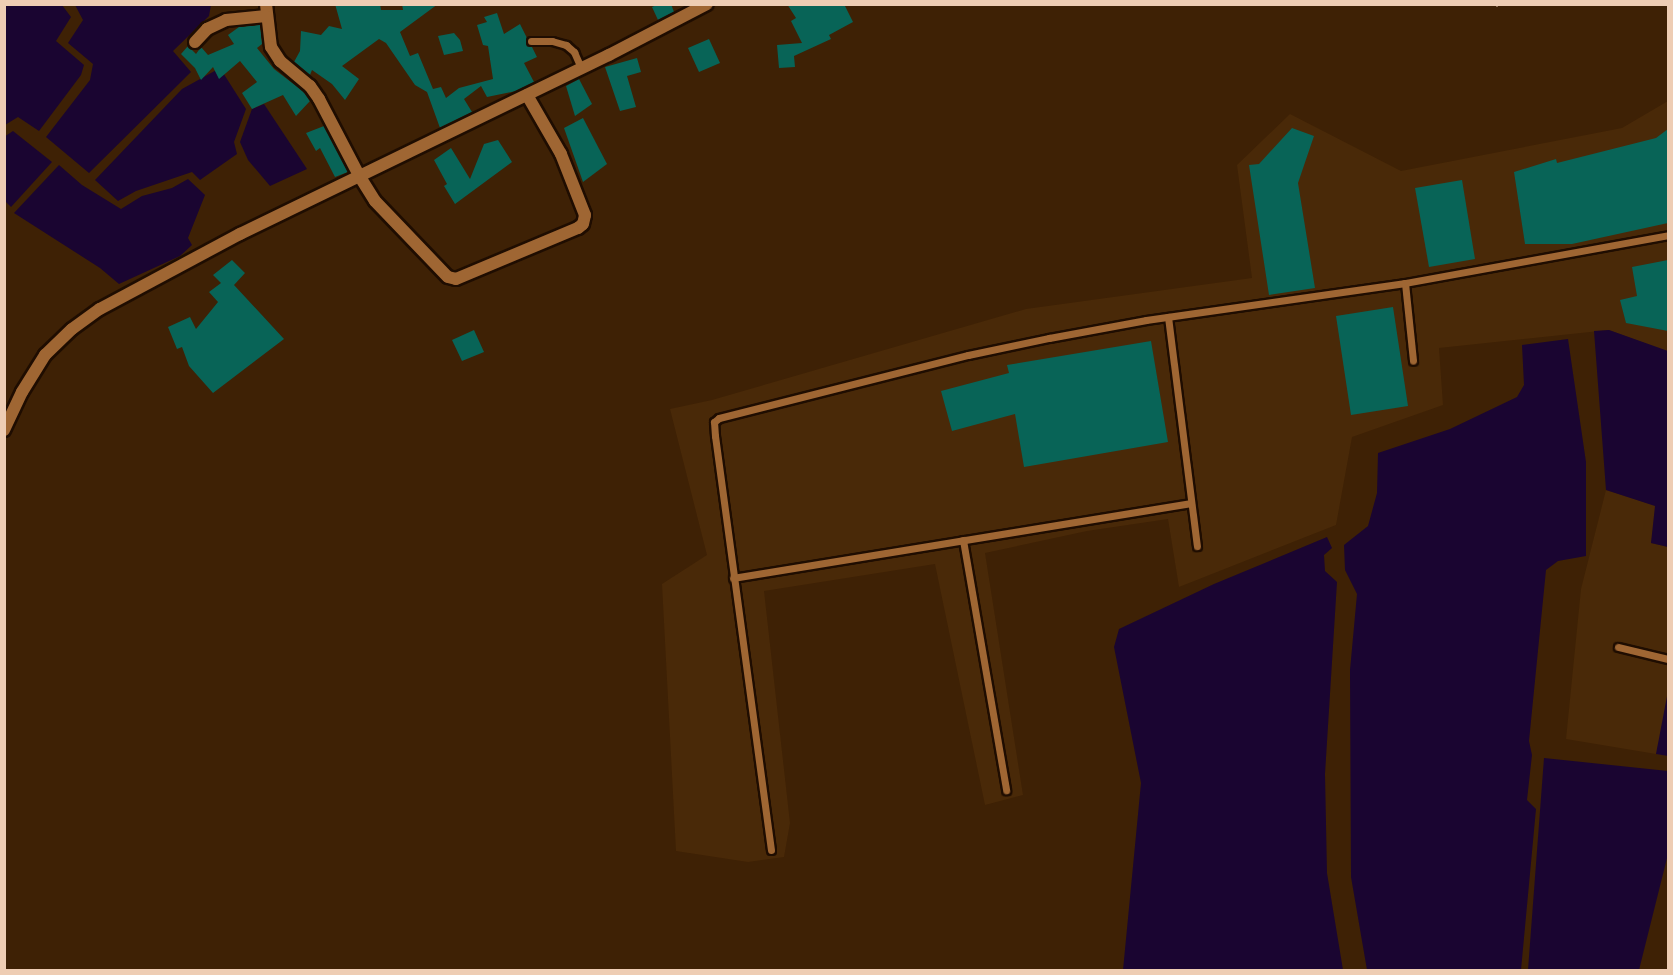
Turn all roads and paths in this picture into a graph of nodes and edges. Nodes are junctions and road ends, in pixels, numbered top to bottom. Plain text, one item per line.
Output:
1 (707, 4) edge
2 (266, 10) edge
3 (531, 41) dead end
4 (195, 42) dead end
5 (581, 68) junction
6 (527, 95) junction
7 (360, 177) junction
8 (1668, 235) edge
9 (1405, 283) junction
10 (1168, 317) junction
11 (1413, 361) dead end
12 (4, 430) edge
13 (1191, 503) junction
14 (963, 540) junction
15 (1197, 546) dead end
16 (733, 578) junction
17 (1618, 647) dead end
18 (1668, 659) edge
19 (1006, 790) dead end
20 (771, 849) dead end

1 - 5 street
2 - 4 street
2 - 7 street
3 - 5 lane
5 - 6 street
6 - 7 street
6 - 7 street
7 - 12 street
8 - 9 lane
9 - 10 lane
9 - 11 lane
10 - 13 lane
10 - 16 lane
13 - 14 lane
13 - 15 lane
14 - 16 lane
14 - 19 lane
16 - 20 lane
17 - 18 lane

